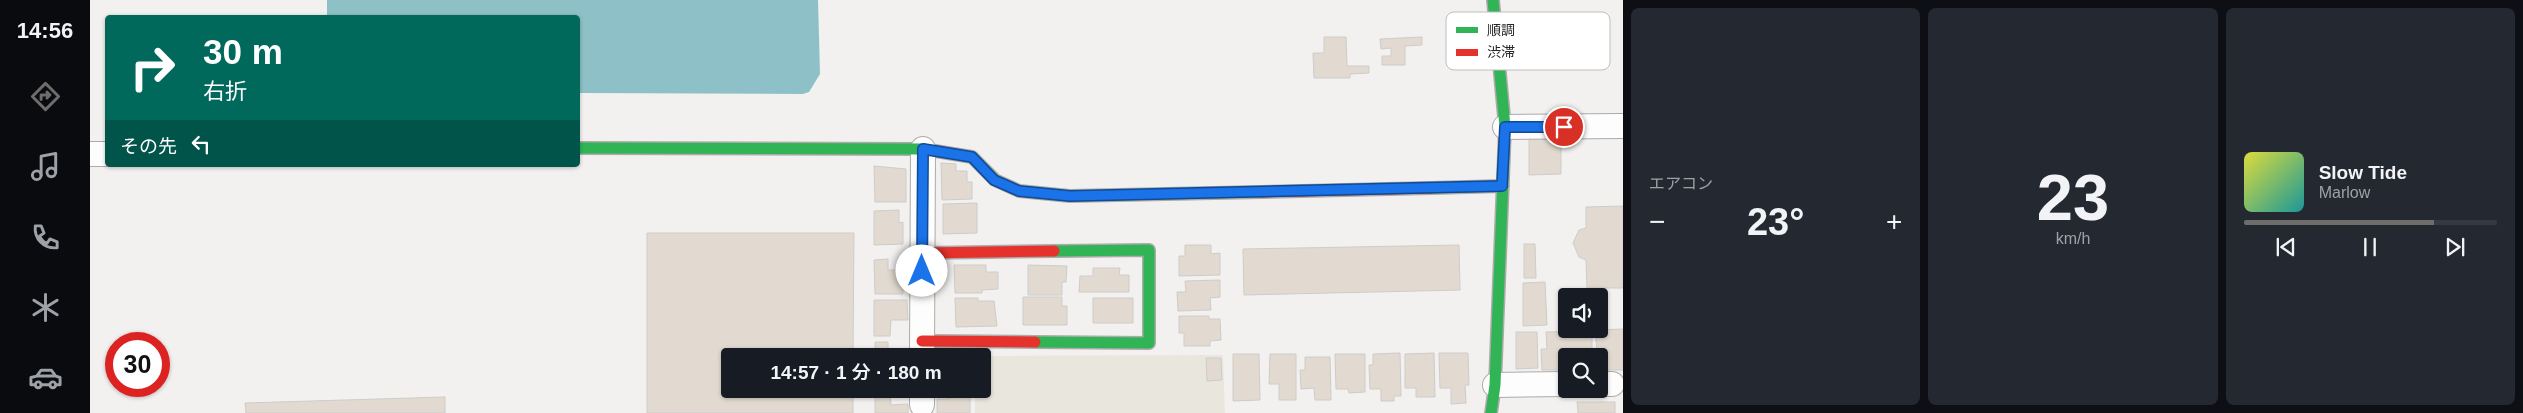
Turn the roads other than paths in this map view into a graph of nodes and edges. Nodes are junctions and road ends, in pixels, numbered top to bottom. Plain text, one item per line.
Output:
1 (1499, 70) edge
2 (1623, 126) edge
3 (1505, 127) junction
4 (580, 148) edge
5 (923, 149) junction
6 (90, 154) edge
7 (105, 154) edge
8 (1502, 186) junction
9 (923, 253) junction
10 (922, 348) edge
11 (960, 348) edge
12 (1558, 384) edge
13 (1495, 385) junction
14 (1490, 413) edge

1 - 3 street
2 - 3 street
3 - 8 street
4 - 5 street
5 - 8 street
5 - 9 street
6 - 7 street
8 - 13 street
9 - 10 street
9 - 11 street
12 - 13 street
13 - 14 street

